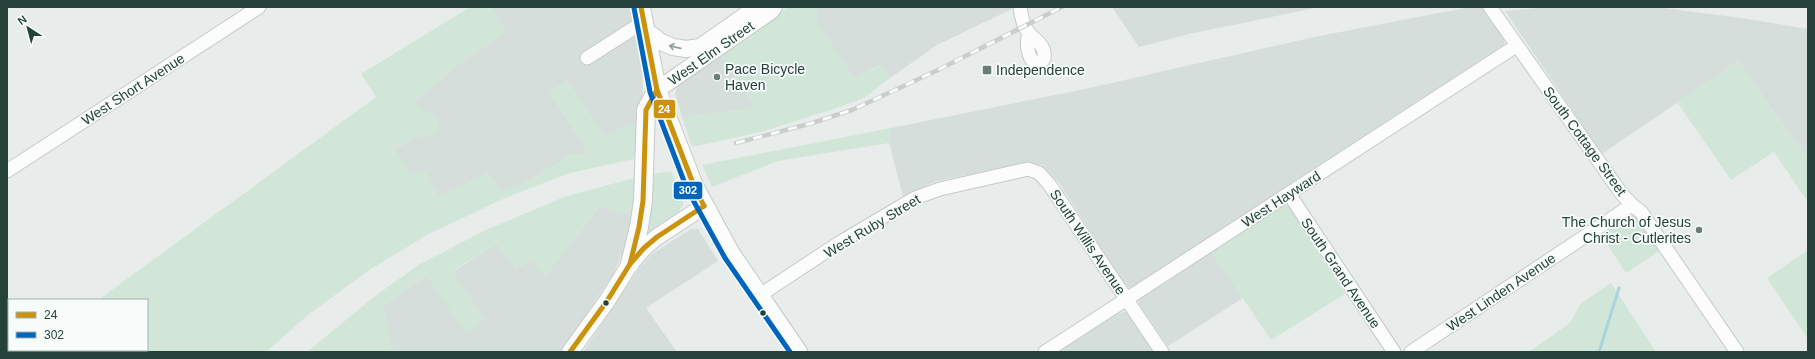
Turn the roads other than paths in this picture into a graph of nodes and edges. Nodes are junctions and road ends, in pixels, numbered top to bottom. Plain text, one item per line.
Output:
1 (259, 7) edge
2 (757, 7) edge
3 (774, 7) edge
4 (1020, 7) edge
5 (1490, 7) edge
6 (644, 20) edge
7 (1028, 33) dead end
8 (1516, 46) junction
9 (700, 47) junction
10 (587, 58) dead end
11 (657, 90) junction
12 (7, 171) edge
13 (992, 176) joint
14 (1289, 194) junction
15 (704, 206) junction
16 (1632, 206) junction
17 (630, 264) junction
18 (760, 295) junction
19 (1126, 300) junction
20 (570, 352) edge
21 (798, 352) edge
22 (1045, 352) edge
23 (1162, 352) edge
24 (1394, 352) edge
25 (1411, 352) edge
26 (1738, 352) edge

1 - 12 street, West Short Avenue
2 - 9 street, West Elm Street
3 - 11 street, West Elm Street
4 - 7 street
5 - 8 street, South Cottage Street
9 -> 6 street, West Elm Street
6 - 10 street
6 - 11 main road
8 - 14 street, West Hayward
8 - 16 street, South Cottage Street
9 - 11 street, West Elm Street
11 - 15 main road
11 - 17 main road
13 - 18 street, West Ruby Street
13 - 19 street, South Willis Avenue
14 - 19 street, West Hayward
14 - 24 street, South Grand Avenue
15 - 17 street
15 - 18 main road
16 - 25 street, West Linden Avenue
16 - 26 street, South Cottage Street
17 - 20 street
18 - 21 main road
19 - 22 street, West Hayward
19 - 23 street, South Willis Avenue

